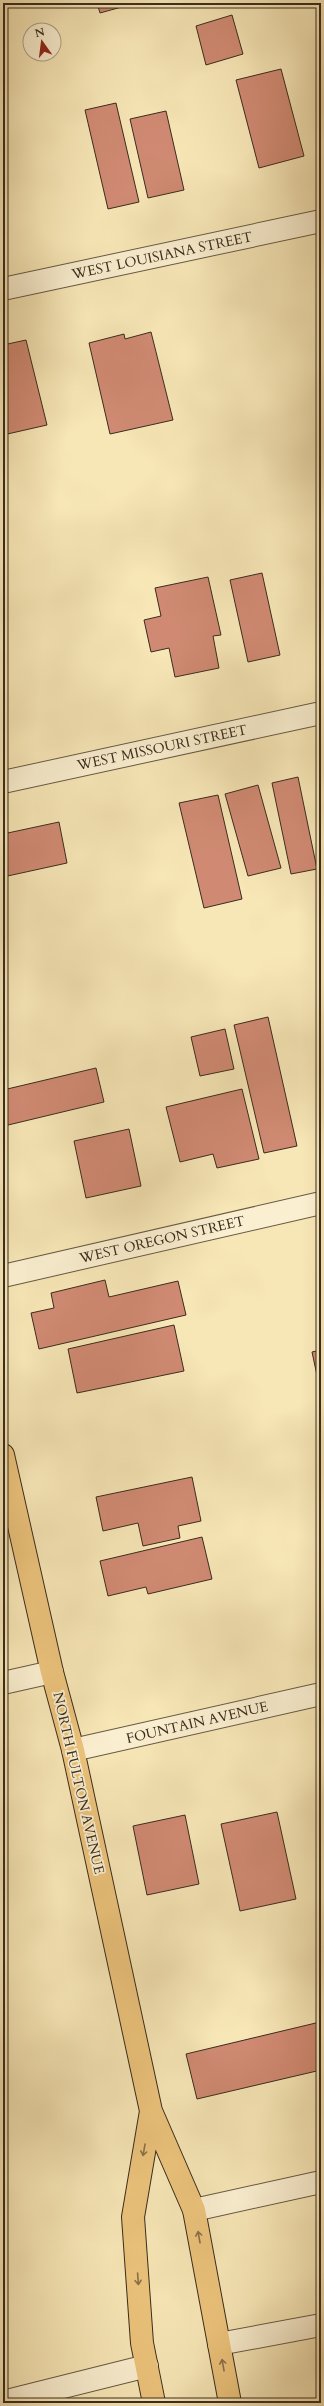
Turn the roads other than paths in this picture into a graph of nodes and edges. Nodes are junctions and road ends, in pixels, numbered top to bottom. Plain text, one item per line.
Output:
1 (321, 221) edge
2 (3, 289) edge
3 (321, 712) edge
4 (3, 782) edge
5 (321, 1203) edge
6 (3, 1276) edge
7 (3, 1455) edge
8 (52, 1672) junction
9 (3, 1683) edge
10 (321, 1694) edge
11 (73, 1750) junction
12 (151, 2112) junction
13 (321, 2182) edge
14 (194, 2210) junction
15 (321, 2325) edge
16 (219, 2344) junction
17 (147, 2366) junction
18 (3, 2402) edge
19 (154, 2403) edge
20 (230, 2403) edge

1 - 2 street, WEST LOUISIANA STREET
3 - 4 street, WEST MISSOURI STREET
5 - 6 street, WEST OREGON STREET
7 - 8 main road, NORTH FULTON AVENUE
8 - 9 street
8 - 11 main road, NORTH FULTON AVENUE
10 - 11 street, FOUNTAIN AVENUE
11 - 12 main road, NORTH FULTON AVENUE
12 - 14 main road, NORTH FULTON AVENUE
12 -> 17 main road, NORTH FULTON AVENUE
13 - 14 street
16 -> 14 main road, NORTH FULTON AVENUE
15 - 16 street
20 -> 16 main road, NORTH FULTON AVENUE
17 - 18 street
17 - 19 main road, NORTH FULTON AVENUE

